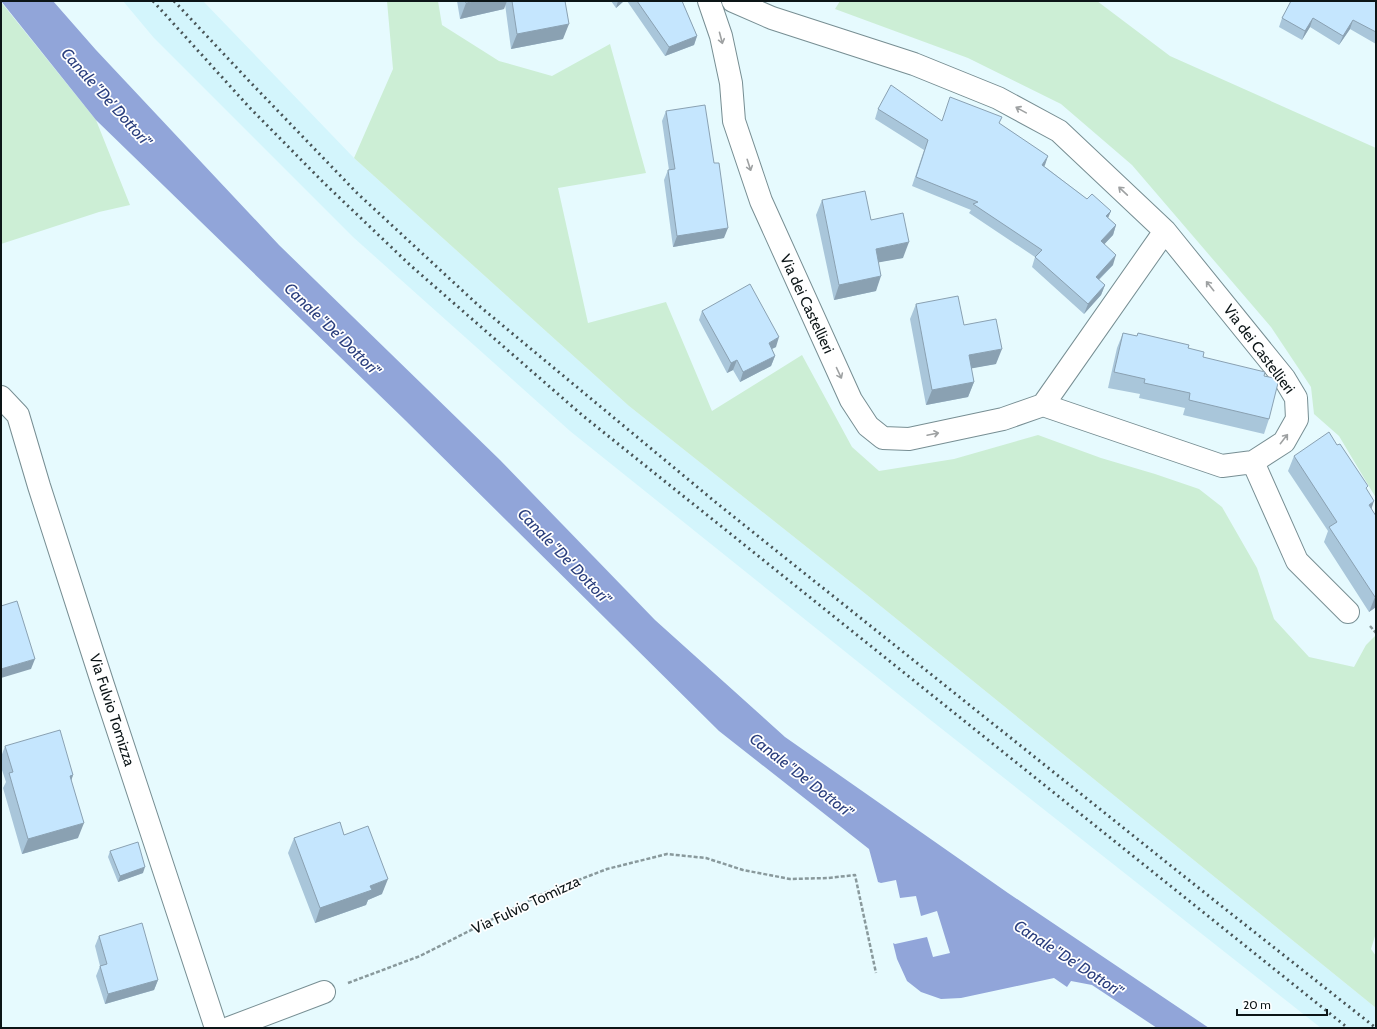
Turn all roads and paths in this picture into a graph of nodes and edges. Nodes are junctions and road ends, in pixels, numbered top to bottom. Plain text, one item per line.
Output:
1 (709, 1) edge
2 (733, 1) edge
3 (1166, 231) junction
4 (1, 397) edge
5 (1043, 405) junction
6 (1253, 462) junction
7 (1348, 612) dead end
8 (876, 973) dead end
9 (324, 992) joint
10 (216, 1028) edge
11 (229, 1028) edge

1 -> 5 street, Via dei Castellieri
3 -> 2 street, Via dei Castellieri
3 - 5 street
6 -> 3 street, Via dei Castellieri
4 - 10 street, Via Fulvio Tomizza
5 - 6 street, Via dei Castellieri
6 - 7 street
8 - 9 path, Via Fulvio Tomizza
9 - 11 street

